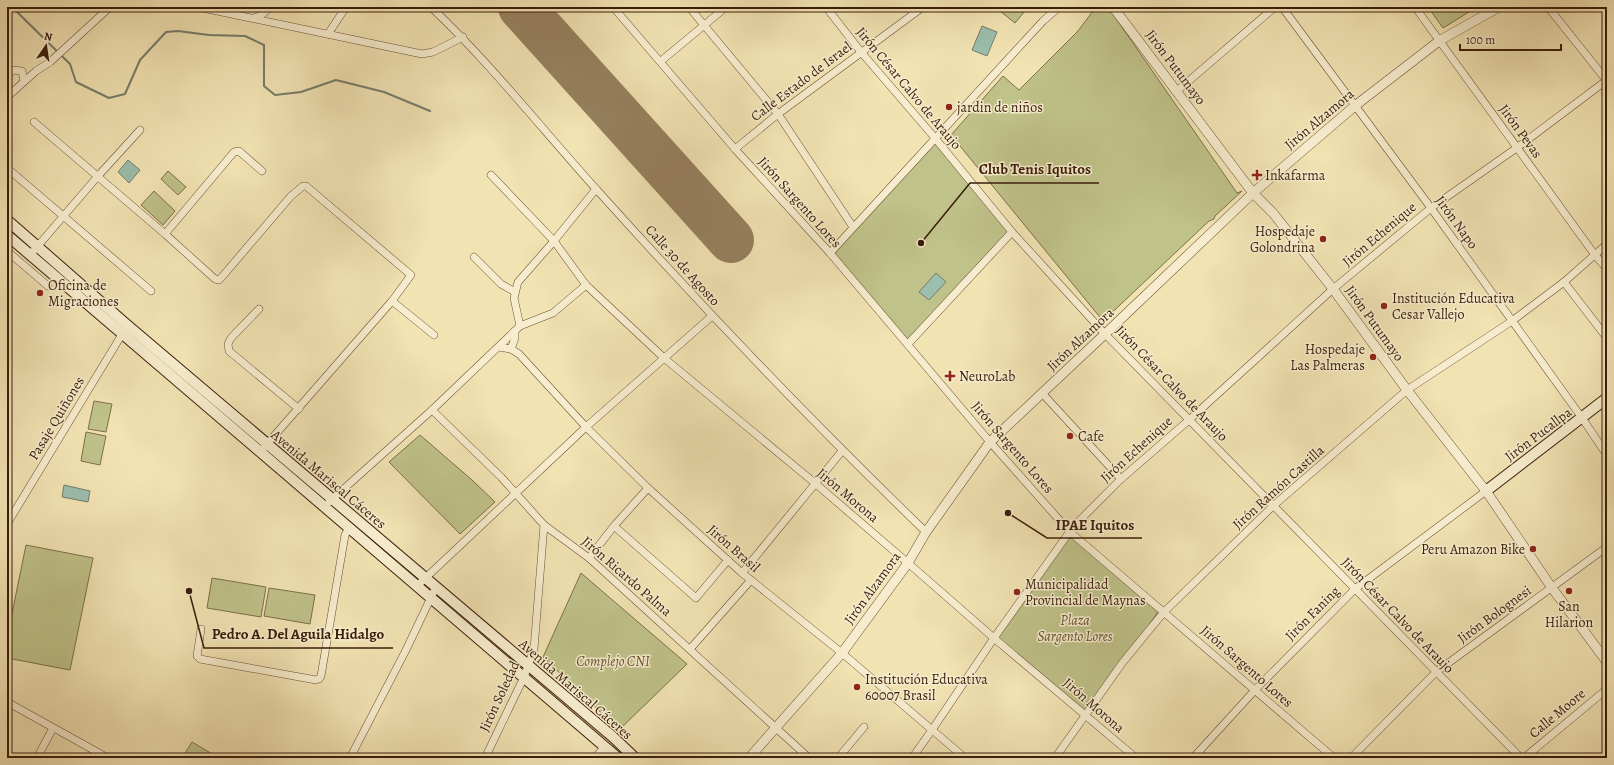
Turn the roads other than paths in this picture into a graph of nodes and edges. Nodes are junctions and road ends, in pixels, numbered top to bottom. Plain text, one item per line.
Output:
1 (110, 7) edge
2 (198, 7) edge
3 (271, 7) edge
4 (346, 7) edge
5 (431, 7) edge
6 (613, 7) edge
7 (689, 7) edge
8 (726, 7) edge
9 (826, 7) edge
10 (910, 7) edge
11 (923, 7) edge
12 (1059, 7) edge
13 (1113, 7) edge
14 (1275, 7) edge
15 (1282, 7) edge
16 (1415, 7) edge
17 (1498, 7) edge
18 (1548, 7) edge
19 (914, 14) junction
20 (250, 18) junction
21 (704, 25) junction
22 (328, 34) junction
23 (463, 37) junction
24 (1440, 41) junction
25 (861, 52) junction
26 (661, 61) junction
27 (7, 76) edge
28 (24, 81) junction
29 (1607, 81) edge
30 (1177, 91) junction
31 (7, 97) edge
32 (1356, 105) junction
33 (778, 114) junction
34 (34, 122) dead end
35 (140, 130) dead end
36 (935, 138) junction
37 (1518, 147) junction
38 (735, 149) junction
39 (7, 168) edge
40 (262, 171) dead end
41 (491, 175) dead end
42 (98, 176) junction
43 (596, 189) junction
44 (1253, 193) junction
45 (1431, 208) junction
46 (64, 216) junction
47 (7, 220) edge
48 (853, 227) junction
49 (1012, 232) junction
50 (165, 234) junction
51 (7, 235) edge
52 (554, 241) junction
53 (1607, 244) edge
54 (38, 246) junction
55 (7, 251) edge
56 (830, 253) junction
57 (30, 255) junction
58 (1595, 255) junction
59 (474, 257) dead end
60 (1607, 269) edge
61 (1564, 282) junction
62 (586, 285) junction
63 (48, 286) dead end
64 (1333, 289) junction
65 (151, 291) dead end
66 (515, 292) junction
67 (392, 301) junction
68 (259, 309) dead end
69 (712, 316) junction
70 (1512, 321) junction
71 (124, 329) junction
72 (517, 329) junction
73 (1105, 334) junction
74 (434, 335) dead end
75 (1607, 338) edge
76 (908, 344) junction
77 (499, 347) junction
78 (511, 349) junction
79 (664, 358) junction
80 (1407, 390) junction
81 (1042, 393) junction
82 (1607, 398) edge
83 (299, 409) junction
84 (432, 410) junction
85 (1582, 418) junction
86 (1189, 420) junction
87 (586, 427) junction
88 (990, 442) junction
89 (264, 448) junction
90 (842, 451) junction
91 (1607, 455) edge
92 (1121, 479) junction
93 (816, 484) junction
94 (648, 488) junction
95 (1486, 491) junction
96 (515, 494) junction
97 (332, 499) junction
98 (1274, 506) junction
99 (325, 507) junction
100 (7, 524) edge
101 (544, 525) junction
102 (614, 526) junction
103 (349, 528) junction
104 (926, 532) junction
105 (1070, 532) junction
106 (1607, 547) edge
107 (589, 558) junction
108 (728, 560) junction
109 (908, 563) junction
110 (742, 573) junction
111 (425, 577) junction
112 (752, 580) junction
113 (417, 586) junction
114 (436, 587) junction
115 (1552, 588) junction
116 (1355, 589) junction
117 (430, 597) junction
118 (1164, 612) junction
119 (201, 629) dead end
120 (994, 638) junction
121 (690, 649) junction
122 (842, 653) junction
123 (1607, 662) edge
124 (528, 665) junction
125 (1436, 672) junction
126 (524, 678) junction
127 (1607, 689) edge
128 (1255, 690) junction
129 (7, 702) edge
130 (1086, 716) junction
131 (775, 727) junction
132 (53, 728) junction
133 (864, 728) dead end
134 (932, 730) junction
135 (605, 746) junction
136 (37, 758) edge
137 (108, 758) edge
138 (350, 758) edge
139 (485, 758) edge
140 (595, 758) edge
141 (618, 758) edge
142 (635, 758) edge
143 (749, 758) edge
144 (809, 758) edge
145 (838, 758) edge
146 (912, 758) edge
147 (965, 758) edge
148 (1055, 758) edge
149 (1136, 758) edge
150 (1193, 758) edge
151 (1334, 758) edge
152 (1351, 758) edge
153 (1521, 758) edge
154 (1524, 758) edge

1 - 28 street
2 - 20 street
3 - 20 street
4 - 22 street
5 - 23 street, Calle 30 de Agosto
6 - 26 street, Jirón Sargento Lores
7 - 21 street
8 - 21 street
9 - 25 street, Jirón César Calvo de Araujo
10 - 19 street
11 - 19 street, Calle Estado de Israel
12 - 36 street
13 - 30 street, Jirón Putumayo
14 - 30 street
15 - 32 street, Jirón Napo
16 - 24 street, Jirón Pevas
17 - 24 street, Jirón Alzamora
18 - 29 street
19 - 25 street, Calle Estado de Israel
20 - 22 street
21 - 26 street
21 - 33 street
22 - 23 street
23 - 43 street, Calle 30 de Agosto
24 - 32 street, Jirón Alzamora
24 - 37 street, Jirón Pevas
25 - 33 street, Calle Estado de Israel
25 - 36 street, Jirón César Calvo de Araujo
26 - 38 street, Jirón Sargento Lores
27 - 28 street
28 - 31 street
29 - 37 street, Jirón Echenique
30 - 44 street, Jirón Putumayo
32 - 44 street, Jirón Alzamora
32 - 45 street, Jirón Napo
33 - 38 street, Calle Estado de Israel
33 - 48 street
34 - 42 street
35 - 42 street
36 - 48 street
36 - 49 street, Jirón César Calvo de Araujo
37 - 45 street, Jirón Echenique
37 - 58 street, Jirón Pevas
38 - 56 street, Jirón Sargento Lores
39 - 46 street
40 - 50 street
41 - 52 street, Jirón Morona
42 - 46 street
42 - 50 street
43 - 52 street
43 - 69 street, Calle 30 de Agosto
44 - 64 street, Jirón Putumayo
44 - 73 street, Jirón Alzamora
45 - 64 street, Jirón Echenique
45 - 70 street, Jirón Napo
46 - 54 street
46 - 65 street
47 - 54 main road, Avenida Mariscal Cáceres
48 - 56 street
49 - 73 street, Jirón César Calvo de Araujo
49 - 76 street
50 - 67 street
51 - 57 main road, Avenida Mariscal Cáceres
52 - 62 street, Jirón Morona
52 - 66 street
53 - 58 street, Jirón Ramón Castilla
54 - 57 street
54 - 71 main road, Avenida Mariscal Cáceres
55 - 63 street
56 - 76 street, Jirón Sargento Lores
57 - 71 main road, Avenida Mariscal Cáceres
58 - 60 street, Jirón Pevas
58 - 61 street, Jirón Ramón Castilla
59 - 66 street
61 - 70 street, Jirón Ramón Castilla
61 - 75 street
62 - 72 street
62 - 79 street, Jirón Morona
64 - 80 street, Jirón Putumayo
64 - 86 street, Jirón Echenique
66 - 72 street
67 - 74 street
67 - 83 street
68 - 83 street
69 - 79 street
69 - 90 street, Calle 30 de Agosto
70 - 80 street, Jirón Ramón Castilla
70 - 85 street, Jirón Napo
71 - 89 main road, Avenida Mariscal Cáceres
71 - 100 street, Pasaje Quiñones
72 - 77 street
72 - 78 street
73 - 81 street, Jirón Alzamora
73 - 86 street, Jirón César Calvo de Araujo
76 - 88 street, Jirón Sargento Lores
77 - 78 street
77 - 84 street
78 - 87 street, Jirón Brasil
79 - 87 street
79 - 93 street, Jirón Morona
80 - 95 street, Jirón Putumayo
80 - 98 street, Jirón Ramón Castilla
81 - 88 street, Jirón Alzamora
81 - 92 street
82 - 85 main road, Jirón Pucallpa
83 - 89 street
84 - 96 street, Jirón Ricardo Palma
84 - 97 street
85 - 91 street, Jirón Napo
85 - 95 main road, Jirón Pucallpa
86 - 92 street, Jirón Echenique
86 - 98 street, Jirón César Calvo de Araujo
87 - 94 street, Jirón Brasil
87 - 96 street
88 - 104 street, Jirón Alzamora
88 - 105 street, Jirón Sargento Lores
89 - 97 main road, Avenida Mariscal Cáceres
89 - 99 main road, Avenida Mariscal Cáceres
90 - 93 street
90 - 104 street, Calle 30 de Agosto
92 - 105 street, Jirón Echenique
93 - 109 street, Jirón Morona
93 - 110 street
94 - 102 street
94 - 108 street, Jirón Brasil
95 - 115 street, Jirón Putumayo
95 - 116 street, Jirón Faning
96 - 101 street, Jirón Ricardo Palma
96 - 111 street
97 - 99 street
97 - 111 main road, Avenida Mariscal Cáceres
98 - 116 street, Jirón César Calvo de Araujo
98 - 118 street, Jirón Ramón Castilla
99 - 103 main road, Avenida Mariscal Cáceres
101 - 107 street, Jirón Ricardo Palma
101 - 124 street, Jirón Soledad
102 - 107 street
102 - 108 street
103 - 113 main road, Avenida Mariscal Cáceres
103 - 119 street
104 - 109 street, Jirón Alzamora
105 - 118 street, Jirón Sargento Lores
105 - 120 street, Jirón Echenique
106 - 115 street, Jirón Bolognesi
107 - 121 street, Jirón Ricardo Palma
108 - 110 street, Jirón Brasil
109 - 120 street, Jirón Morona
109 - 122 street, Jirón Alzamora
110 - 112 street, Jirón Brasil
111 - 113 street
111 - 114 main road, Avenida Mariscal Cáceres
112 - 121 street
112 - 122 street, Jirón Brasil
113 - 117 main road, Avenida Mariscal Cáceres
114 - 117 street
114 - 124 main road, Avenida Mariscal Cáceres
115 - 123 street, Jirón Putumayo
115 - 125 street, Jirón Bolognesi
116 - 125 street, Jirón César Calvo de Araujo
116 - 128 street, Jirón Faning
117 - 126 main road, Avenida Mariscal Cáceres
117 - 138 street
118 - 128 street, Jirón Sargento Lores
118 - 130 street, Jirón Ramón Castilla
120 - 130 street, Jirón Morona
120 - 134 street, Jirón Echenique
121 - 131 street, Jirón Ricardo Palma
122 - 131 street, Jirón Alzamora
122 - 134 street, Jirón Brasil
124 - 126 street, Jirón Soledad
124 - 142 main road, Avenida Mariscal Cáceres
125 - 152 street, Jirón Bolognesi
125 - 153 street, Jirón César Calvo de Araujo
126 - 135 main road, Avenida Mariscal Cáceres
126 - 139 street, Jirón Soledad
127 - 154 street, Calle Moore
128 - 150 street, Jirón Faning
128 - 151 street, Jirón Sargento Lores
129 - 132 street
130 - 148 street, Jirón Ramón Castilla
130 - 149 street, Jirón Morona
131 - 143 street, Jirón Alzamora
131 - 144 street, Jirón Ricardo Palma
132 - 136 street
132 - 137 street
133 - 145 street
134 - 146 street, Jirón Echenique
134 - 147 street, Jirón Brasil
135 - 140 street
135 - 141 main road, Avenida Mariscal Cáceres

